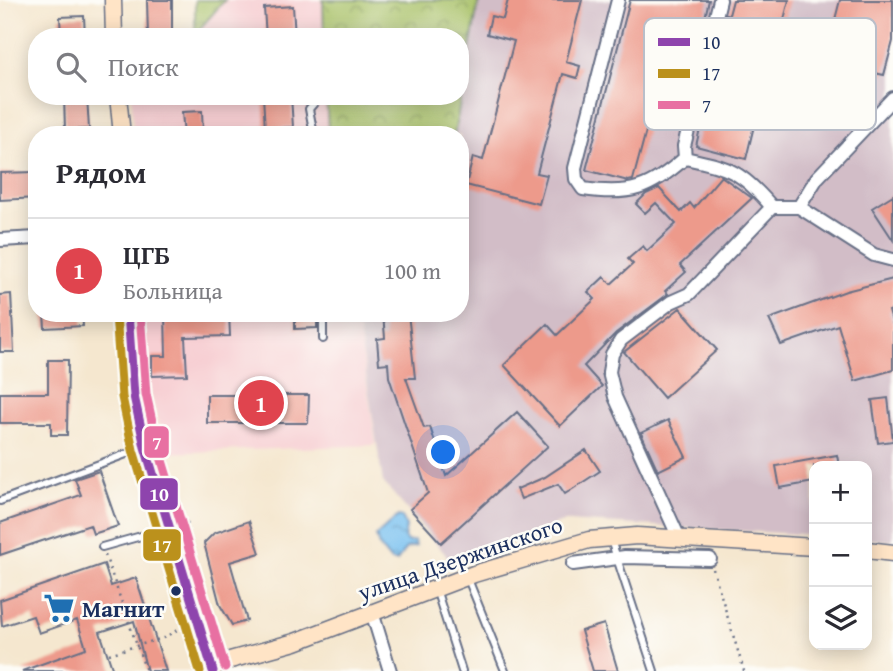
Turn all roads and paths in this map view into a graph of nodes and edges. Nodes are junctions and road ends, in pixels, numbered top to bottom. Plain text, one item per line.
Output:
1 (113, 0) edge
2 (618, 0) edge
3 (720, 0) edge
4 (716, 18) edge
5 (114, 28) edge
6 (893, 98) edge
7 (119, 105) edge
8 (312, 105) edge
9 (876, 116) edge
10 (121, 126) edge
11 (312, 126) edge
12 (688, 130) edge
13 (863, 130) edge
14 (685, 158) junction
15 (772, 207) junction
16 (799, 207) junction
17 (28, 238) edge
18 (0, 240) edge
19 (893, 260) edge
20 (129, 322) edge
21 (323, 322) edge
22 (323, 339) dead end
23 (145, 447) junction
24 (0, 501) edge
25 (177, 527) junction
26 (610, 537) junction
27 (679, 538) junction
28 (102, 547) joint
29 (809, 547) edge
30 (872, 551) edge
31 (893, 553) edge
32 (618, 558) junction
33 (710, 559) joint
34 (573, 564) dead end
35 (467, 576) junction
36 (436, 588) junction
37 (372, 611) junction
38 (179, 628) dead end
39 (137, 646) junction
40 (109, 654) dead end
41 (213, 668) edge
42 (146, 671) edge
43 (390, 671) edge
44 (462, 671) edge
45 (505, 671) edge
46 (654, 671) edge
47 (744, 671) edge

1 - 5 main road
2 - 14 street
3 - 4 street
6 - 9 street
7 - 10 main road
8 - 11 lane
12 - 14 street
13 - 16 street
14 - 15 street
15 - 16 street
15 - 27 street
16 - 19 street
17 - 18 street
20 - 23 main road
21 - 22 lane
23 - 24 lane
23 - 25 main road
25 - 28 lane
25 - 41 main road
26 - 27 main road, улица Дзержинского
26 - 32 lane
26 - 35 main road, улица Дзержинского
27 - 29 main road, улица Дзержинского
28 - 39 path
30 - 31 main road
32 - 33 street
32 - 34 street
32 - 46 lane
33 - 47 path
35 - 36 main road, улица Дзержинского
35 - 45 lane
36 - 37 main road, улица Дзержинского
36 - 44 lane
37 - 41 main road, улица Дзержинского
37 - 43 street
38 - 39 path
39 - 40 path
39 - 42 path

